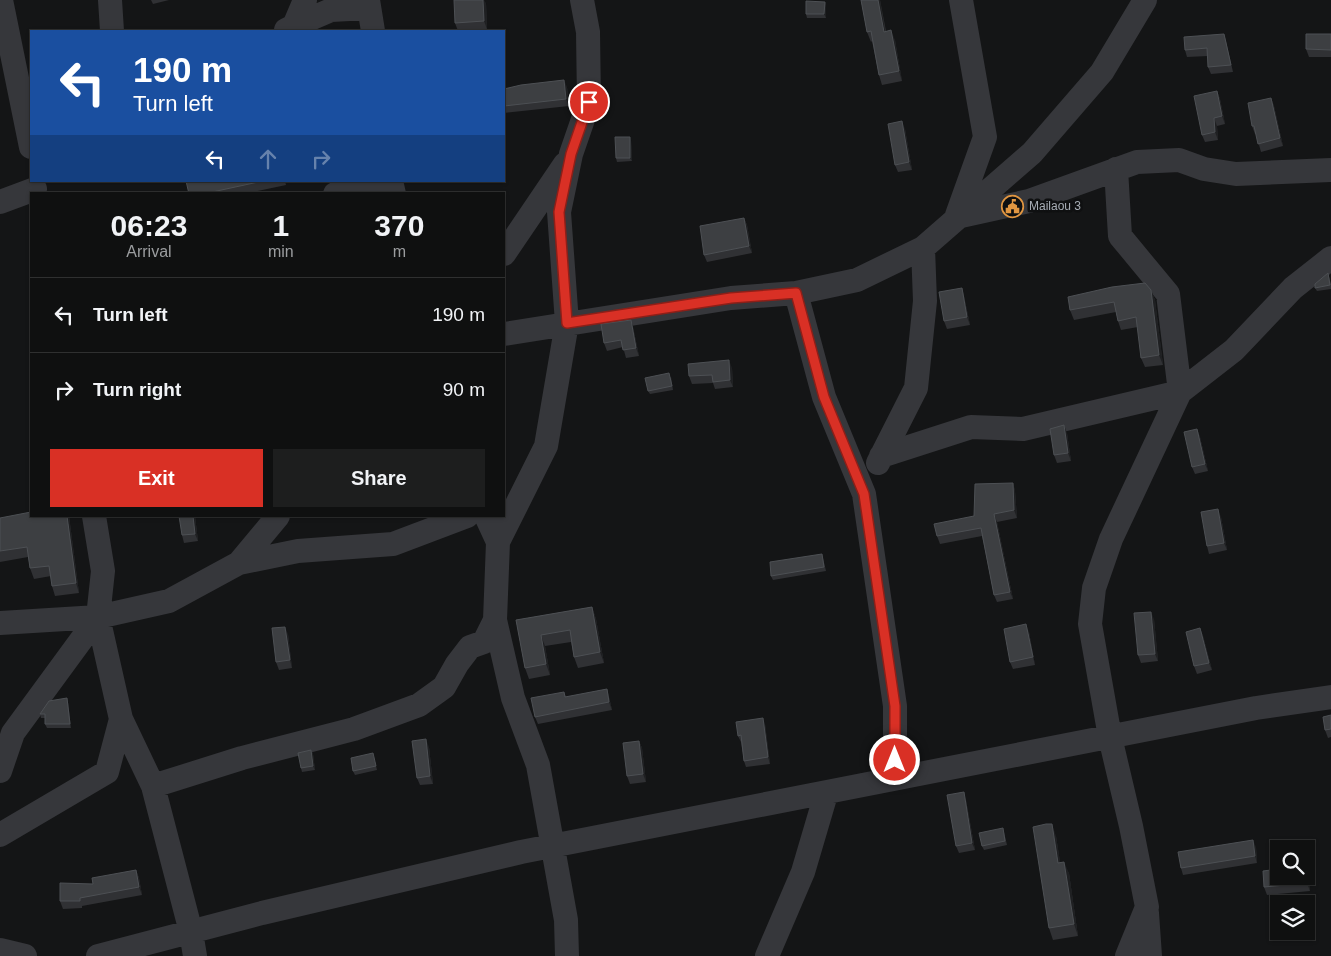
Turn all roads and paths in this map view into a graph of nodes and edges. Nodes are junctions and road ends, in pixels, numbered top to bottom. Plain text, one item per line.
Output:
1 (2, 0) edge
2 (110, 0) edge
3 (305, 0) edge
4 (582, 0) edge
5 (592, 0) edge
6 (961, 0) edge
7 (1145, 0) edge
8 (370, 13) edge
9 (289, 29) edge
10 (112, 30) edge
11 (588, 32) junction
12 (23, 75) edge
13 (30, 138) edge
14 (571, 154) junction
15 (1116, 169) junction
16 (1331, 170) edge
17 (374, 182) edge
18 (36, 188) edge
19 (341, 192) edge
20 (0, 202) edge
21 (956, 217) junction
22 (923, 248) junction
23 (505, 253) edge
24 (1331, 258) edge
25 (796, 293) junction
26 (567, 323) junction
27 (505, 334) edge
28 (1180, 392) junction
29 (881, 456) junction
30 (864, 494) junction
31 (511, 501) edge
32 (94, 517) edge
33 (277, 517) edge
34 (464, 517) edge
35 (486, 517) edge
36 (498, 542) junction
37 (239, 563) junction
38 (98, 617) junction
39 (495, 620) junction
40 (0, 623) edge
41 (1331, 697) edge
42 (121, 719) junction
43 (1110, 737) junction
44 (0, 771) edge
45 (895, 778) junction
46 (153, 786) junction
47 (826, 794) junction
48 (0, 834) edge
49 (553, 847) junction
50 (1147, 908) junction
51 (191, 932) junction
52 (0, 950) edge
53 (25, 956) edge
54 (98, 956) edge
55 (195, 956) edge
56 (567, 956) edge
57 (767, 956) edge
58 (1127, 956) edge
59 (1150, 956) edge

1 - 12 street
2 - 10 street
3 - 9 street
4 - 11 street
5 - 11 street
6 - 21 street
7 - 21 street
8 - 9 street
11 - 14 street
12 - 13 street
14 - 23 street
14 - 26 street
15 - 16 street
15 - 21 street
15 - 28 street
17 - 19 street
18 - 20 street
21 - 22 street
22 - 25 street
22 - 29 street
24 - 28 street
25 - 26 street
25 - 30 street
26 - 27 street
26 - 31 street
28 - 29 street
28 - 43 street
29 - 30 street
30 - 45 street
31 - 36 street
32 - 38 street
33 - 37 street
34 - 37 street
35 - 36 street
36 - 39 street
37 - 38 street
38 - 40 street
38 - 42 street
38 - 44 street
39 - 46 street
39 - 49 street
41 - 43 street
42 - 46 street
42 - 48 street
43 - 45 street
43 - 50 street
45 - 47 street
46 - 51 street
47 - 49 street
47 - 57 street
49 - 51 street
49 - 56 street
50 - 58 street
50 - 59 street
51 - 54 street
51 - 55 street
52 - 53 street

